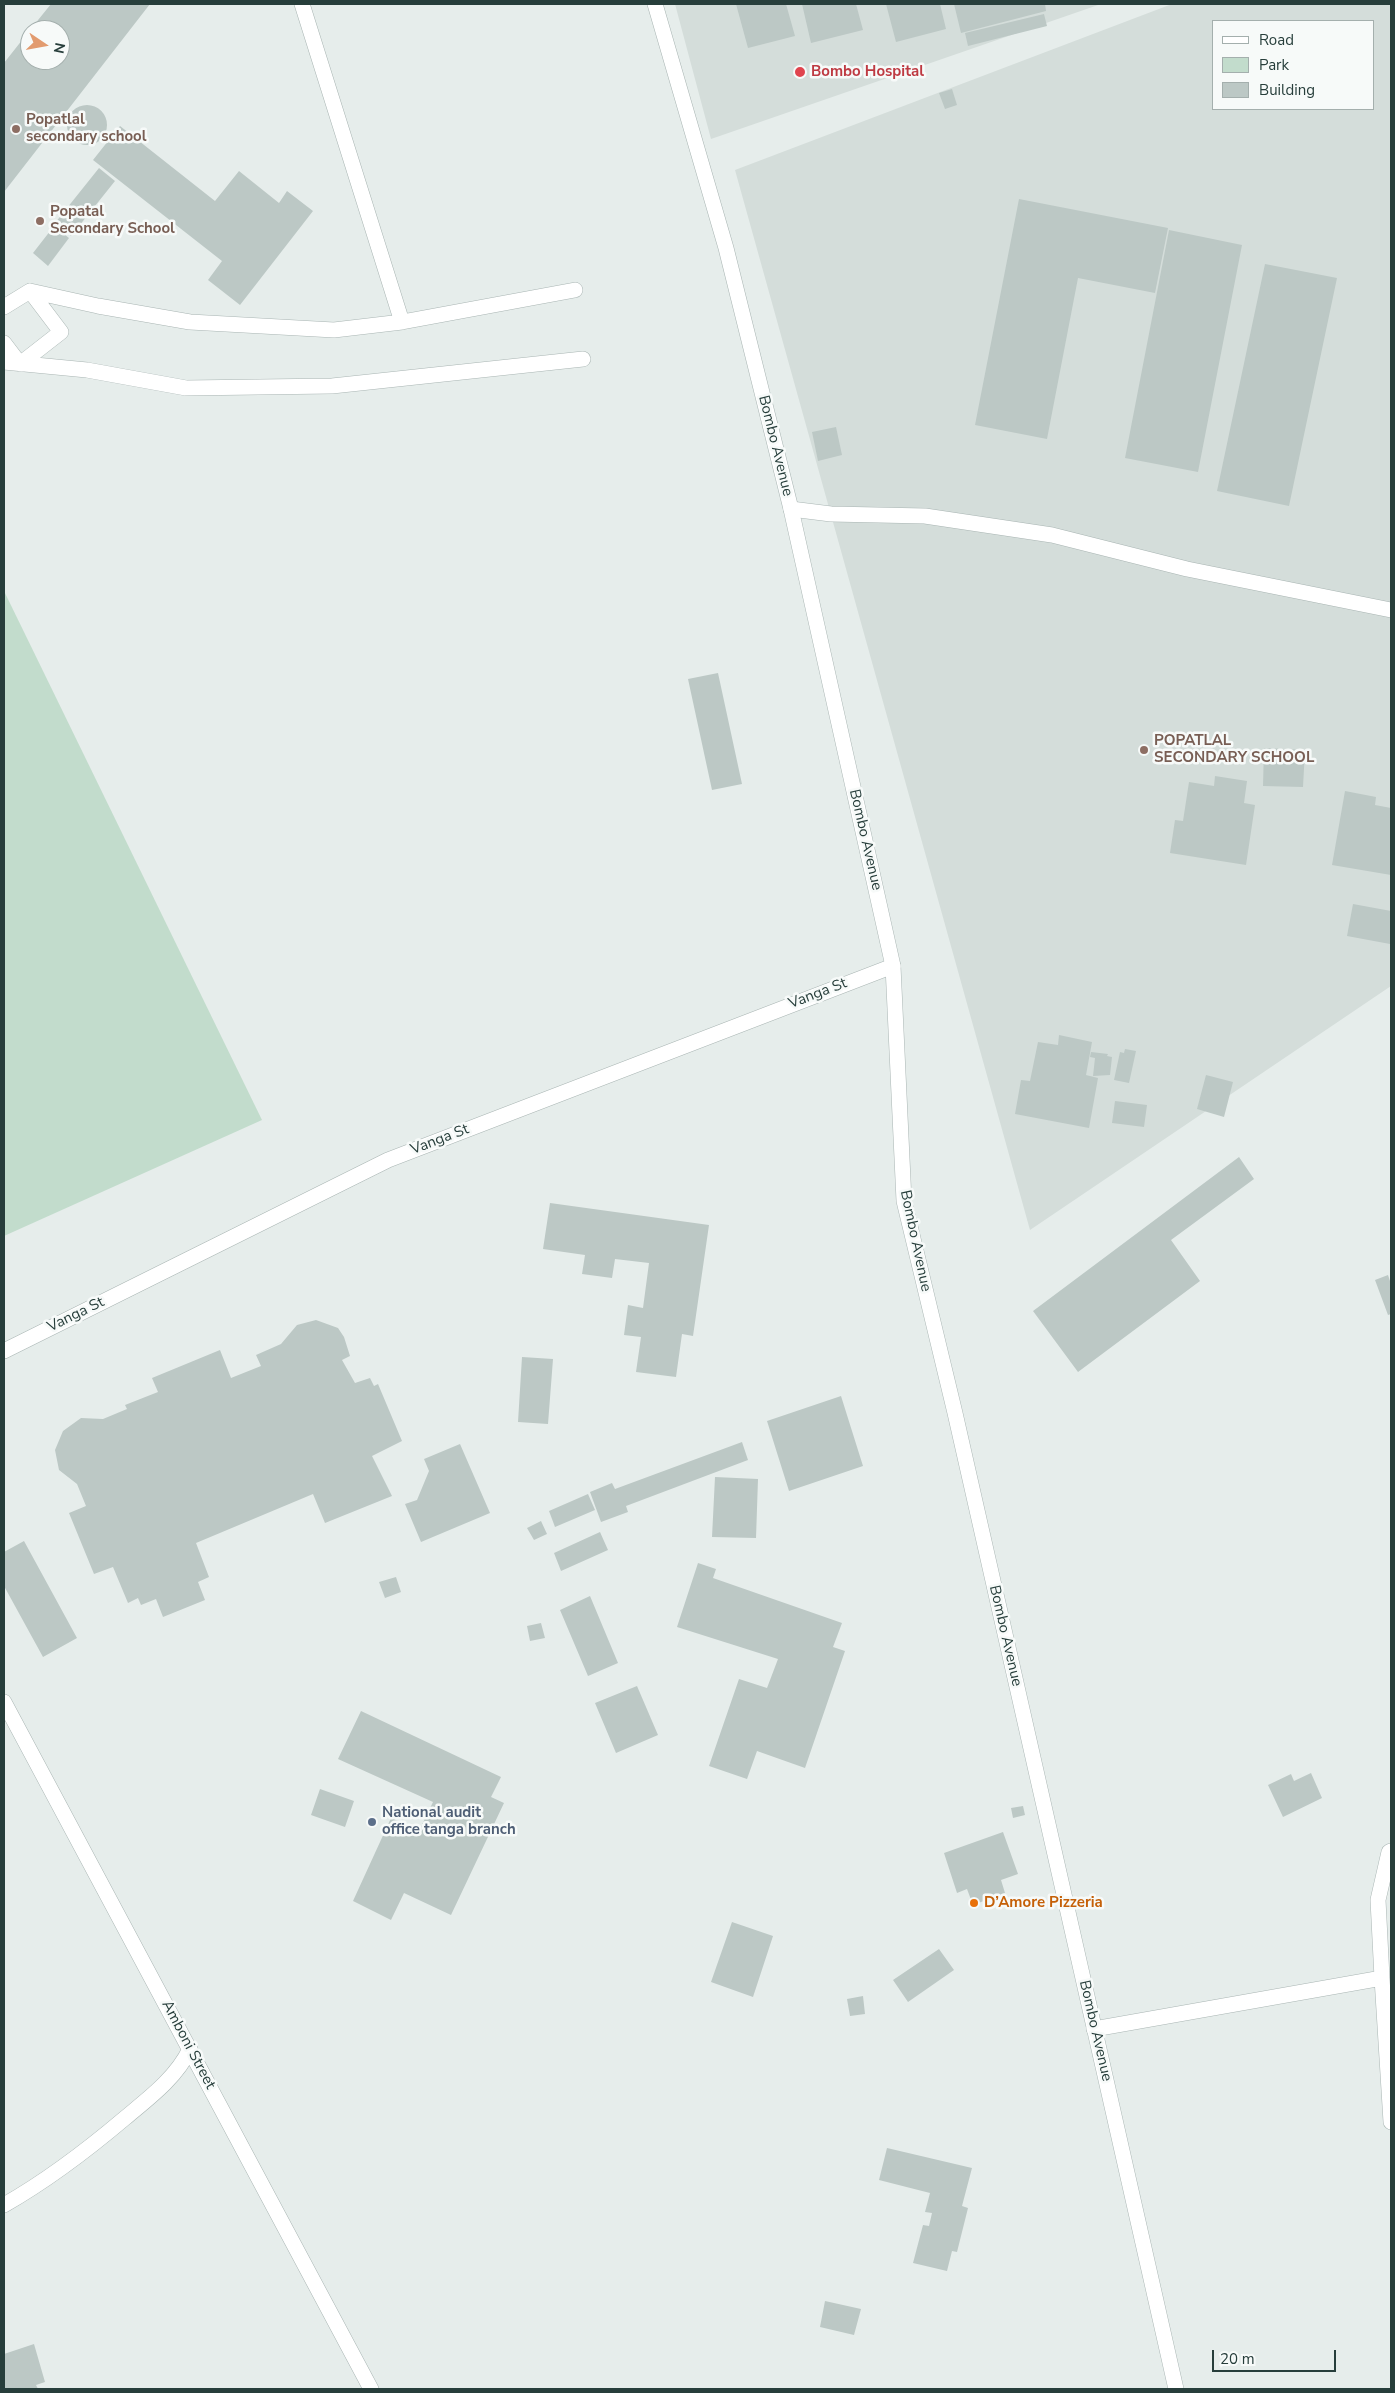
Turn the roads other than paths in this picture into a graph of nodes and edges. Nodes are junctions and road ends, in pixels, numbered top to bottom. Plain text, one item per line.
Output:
1 (302, 4) edge
2 (655, 4) edge
3 (575, 290) dead end
4 (30, 291) junction
5 (4, 307) edge
6 (402, 322) junction
7 (4, 343) edge
8 (583, 359) dead end
9 (4, 362) edge
10 (20, 364) junction
11 (792, 509) junction
12 (1391, 610) edge
13 (893, 966) junction
14 (4, 1351) edge
15 (4, 1702) edge
16 (1391, 1851) edge
17 (1382, 1978) junction
18 (1094, 2030) junction
19 (190, 2049) junction
20 (1391, 2122) edge
21 (4, 2205) edge
22 (371, 2389) edge
23 (1176, 2389) edge

1 - 6 street
2 - 11 street, Bombo Avenue
3 - 6 street
4 - 5 street
4 - 6 street
4 - 10 street
7 - 10 street
8 - 10 street
9 - 10 street
11 - 12 street
11 - 13 street, Bombo Avenue
13 - 14 street, Vanga St
13 - 18 street, Bombo Avenue
15 - 19 street, Amboni Street
16 - 17 street
17 - 18 street
17 - 20 street
18 - 23 street, Bombo Avenue
19 - 21 street
19 - 22 street, Amboni Street

